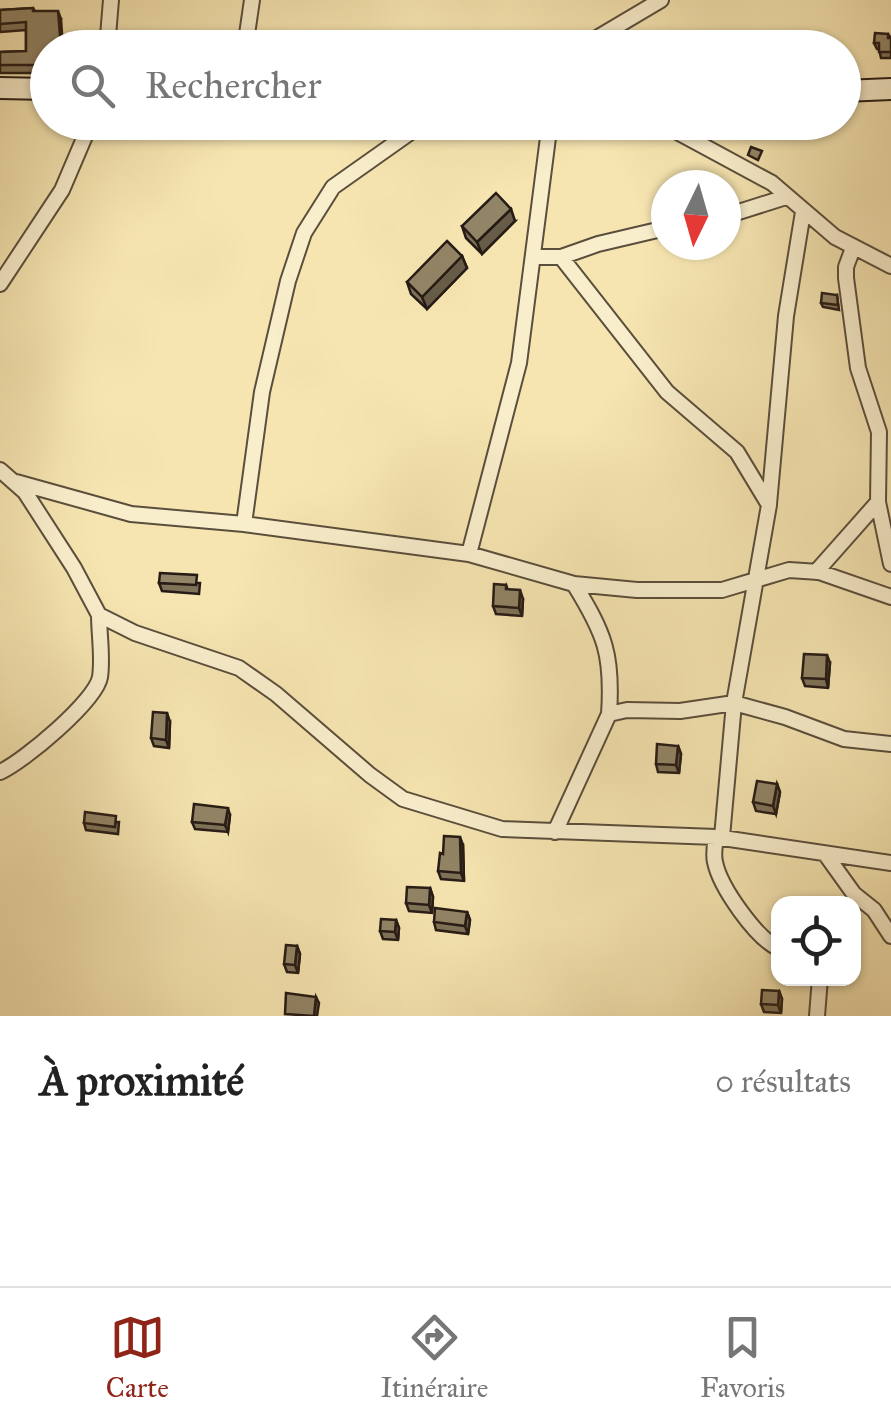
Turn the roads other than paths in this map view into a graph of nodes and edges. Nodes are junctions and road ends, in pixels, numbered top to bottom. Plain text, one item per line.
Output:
1 (111, 0) edge
2 (252, 0) edge
3 (661, 0) edge
4 (108, 30) edge
5 (248, 30) edge
6 (610, 30) edge
7 (0, 88) edge
8 (891, 88) edge
9 (30, 89) edge
10 (861, 89) edge
11 (83, 140) edge
12 (400, 140) edge
13 (548, 140) edge
14 (692, 140) edge
15 (786, 197) junction
16 (741, 211) edge
17 (803, 212) junction
18 (651, 232) edge
19 (853, 248) junction
20 (533, 257) junction
21 (561, 257) junction
22 (891, 266) edge
23 (0, 284) edge
24 (0, 470) edge
25 (13, 482) junction
26 (878, 502) junction
27 (769, 505) junction
28 (244, 524) junction
29 (469, 554) junction
30 (891, 564) edge
31 (816, 572) junction
32 (756, 580) junction
33 (574, 584) junction
34 (891, 598) edge
35 (99, 615) junction
36 (734, 703) junction
37 (609, 714) junction
38 (891, 744) edge
39 (0, 772) edge
40 (555, 832) junction
41 (718, 837) junction
42 (826, 854) junction
43 (891, 862) edge
44 (891, 936) edge
45 (771, 944) edge
46 (819, 986) edge
47 (817, 1016) edge

1 - 4 street
2 - 5 street
3 - 6 street
7 - 9 street
8 - 10 street
11 - 23 street
12 - 28 street
13 - 20 street
14 - 15 street
15 - 16 street
15 - 17 street
17 - 19 street
17 - 27 street
18 - 21 street
19 - 22 street
19 - 26 street
20 - 21 street
20 - 29 street
21 - 27 street
24 - 25 street
25 - 28 street
25 - 35 street
26 - 30 street
26 - 31 street
27 - 32 street
28 - 29 street
29 - 33 street
31 - 32 street
31 - 34 street
32 - 33 street
32 - 36 street
33 - 37 street
35 - 39 street
35 - 40 street
36 - 37 street
36 - 38 street
36 - 41 street
37 - 40 street
40 - 41 street
41 - 42 street
41 - 45 street
42 - 43 street
42 - 44 street
46 - 47 street

